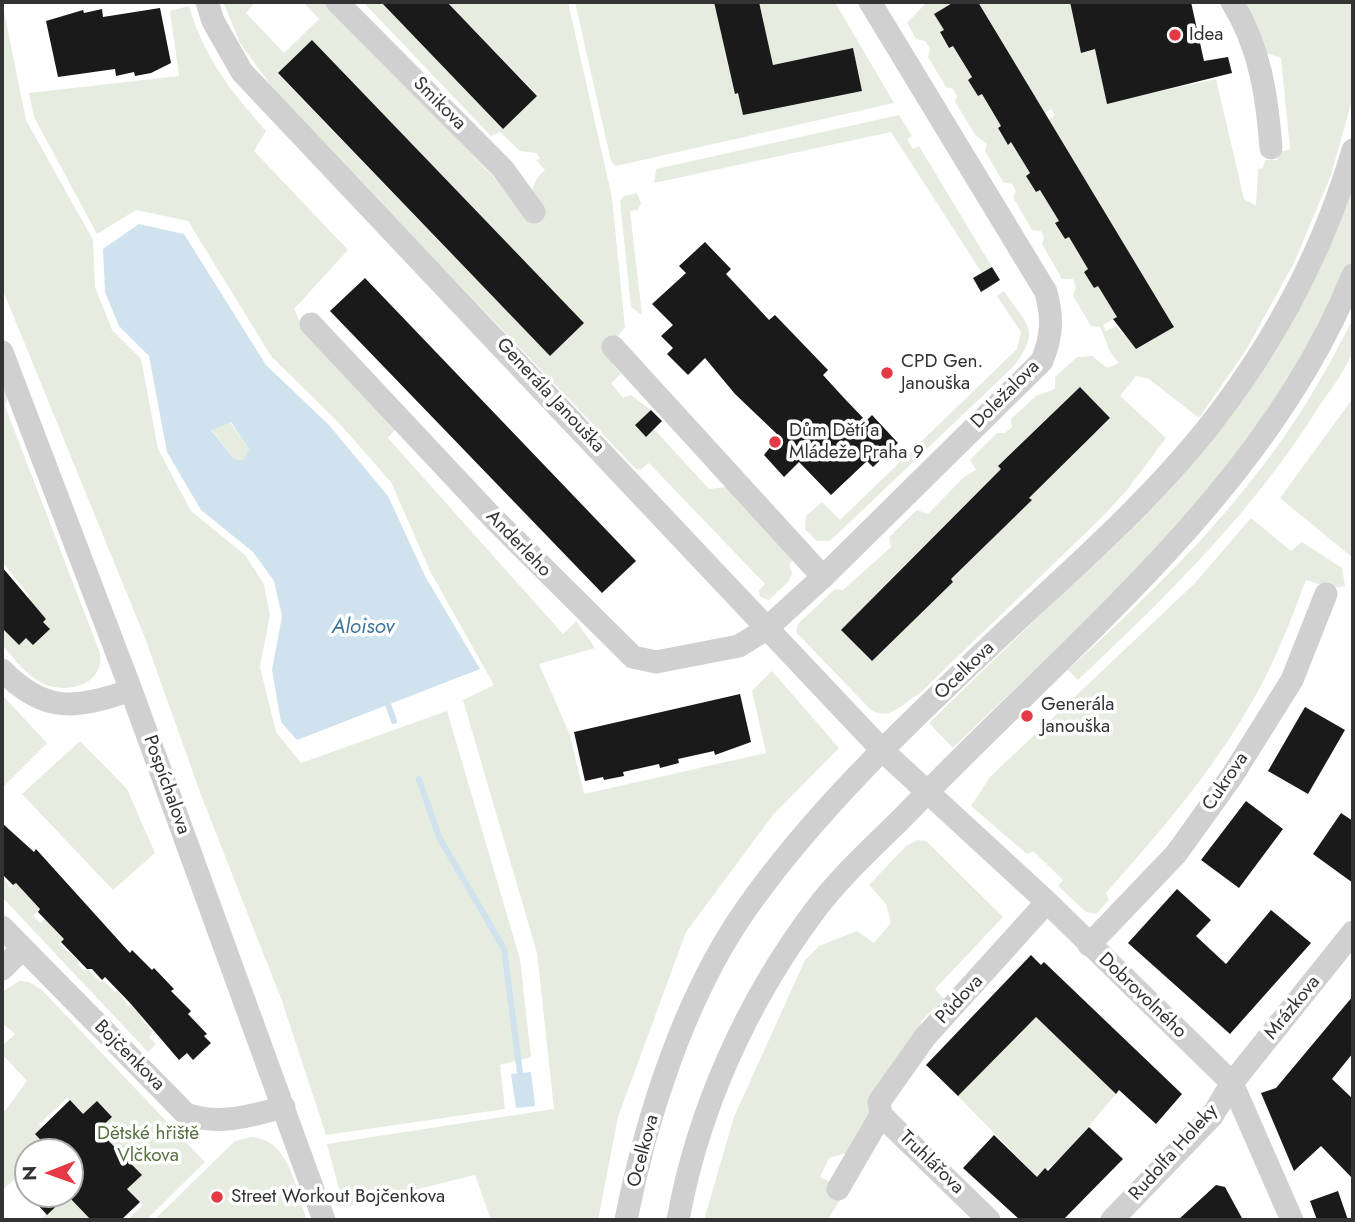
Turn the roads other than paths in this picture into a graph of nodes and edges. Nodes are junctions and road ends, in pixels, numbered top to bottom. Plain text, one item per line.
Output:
1 (207, 2) edge
2 (337, 2) edge
3 (870, 2) edge
4 (1232, 2) edge
5 (1271, 148) dead end
6 (1353, 150) edge
7 (534, 212) dead end
8 (1353, 275) edge
9 (311, 324) dead end
10 (613, 346) dead end
11 (2, 352) edge
12 (823, 577) junction
13 (1326, 594) dead end
14 (766, 629) junction
15 (2, 670) edge
16 (131, 690) junction
17 (884, 752) junction
18 (934, 800) junction
19 (1047, 902) junction
20 (2, 927) edge
21 (1353, 932) edge
22 (1089, 945) junction
23 (22, 948) junction
24 (2, 969) edge
25 (1232, 1083) junction
26 (284, 1107) junction
27 (880, 1109) junction
28 (838, 1189) dead end
29 (324, 1220) edge
30 (626, 1220) edge
31 (678, 1220) edge
32 (989, 1220) edge
33 (1112, 1220) edge
34 (1292, 1220) edge

1 - 14 street, Generála Janouška
2 - 7 street, Smikova
3 - 12 street, Doležalova
4 - 5 street
6 - 17 street, Ocelkova
8 - 18 street
9 - 14 street, Anderleho
10 - 12 street
11 - 16 street, Pospíchalova
12 - 14 street, Doležalova
13 - 22 street, Cukrova
14 - 17 street, Generála Janouška
15 - 16 street
16 - 26 street, Pospíchalova
17 - 18 street, Generála Janouška
17 - 30 street, Ocelkova
18 - 19 street, Dobrovolného
18 - 31 street
19 - 22 street, Dobrovolného
19 - 27 street, Půdova
20 - 23 street, Bojčenkova
21 - 25 street, Mrázkova
22 - 25 street, Dobrovolného
23 - 24 street
23 - 26 street, Bojčenkova
25 - 33 street, Rudolfa Holeky
25 - 34 street, Dobrovolného
26 - 29 street, Pospíchalova
27 - 28 street, Půdova
27 - 32 street, Truhlářova

